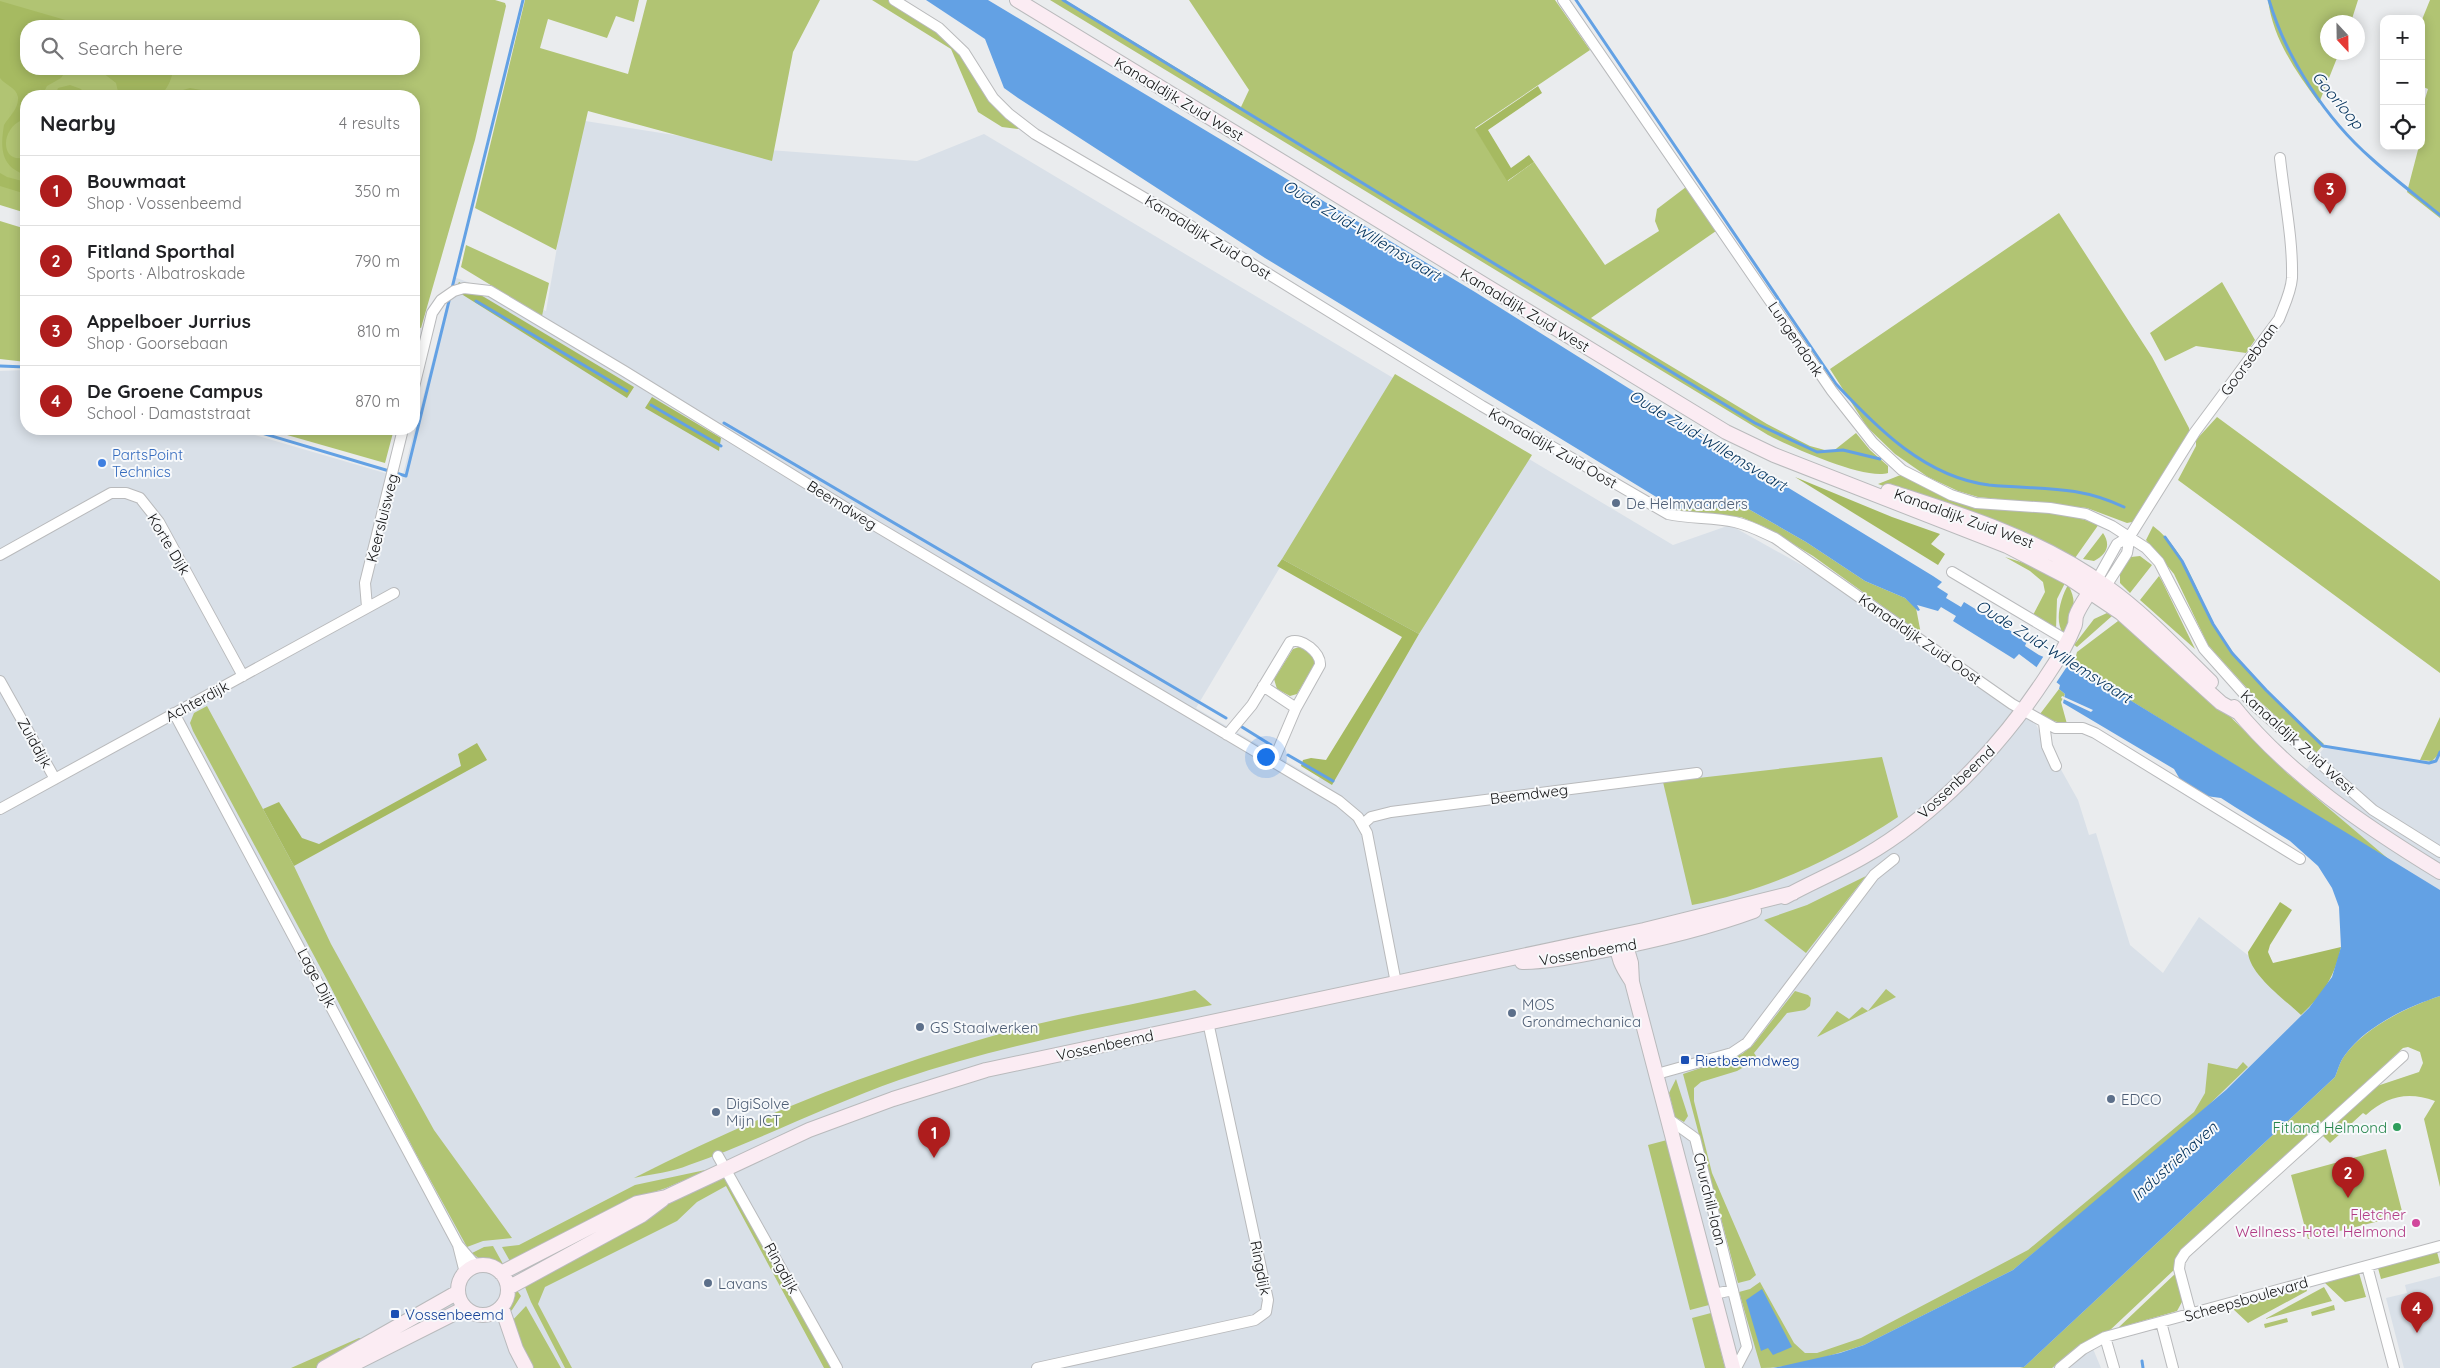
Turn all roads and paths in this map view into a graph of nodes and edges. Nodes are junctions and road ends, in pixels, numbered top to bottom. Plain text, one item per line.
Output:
1 (894, 0) edge
2 (1017, 0) edge
3 (1563, 0) edge
4 (2280, 158) dead end
5 (420, 362) edge
6 (402, 435) edge
7 (2130, 536) junction
8 (0, 555) edge
9 (1952, 572) dead end
10 (2098, 589) junction
11 (394, 593) dead end
12 (367, 607) junction
13 (2068, 641) junction
14 (243, 676) junction
15 (0, 681) edge
16 (1263, 686) junction
17 (1296, 708) junction
18 (2023, 710) junction
19 (174, 713) junction
20 (2044, 723) junction
21 (1227, 735) junction
22 (1273, 762) junction
23 (2056, 766) dead end
24 (1698, 773) dead end
25 (55, 779) junction
26 (0, 809) edge
27 (1363, 824) junction
28 (2440, 852) edge
29 (1894, 858) dead end
30 (2300, 859) dead end
31 (2437, 869) edge
32 (1622, 943) junction
33 (1396, 983) junction
34 (1208, 1022) junction
35 (2403, 1056) dead end
36 (1657, 1074) junction
37 (1670, 1120) junction
38 (718, 1156) dead end
39 (726, 1168) junction
40 (666, 1197) junction
41 (2440, 1246) edge
42 (2367, 1266) junction
43 (470, 1270) junction
44 (502, 1273) junction
45 (508, 1288) junction
46 (1733, 1290) junction
47 (458, 1292) junction
48 (1714, 1294) junction
49 (465, 1308) junction
50 (502, 1308) junction
51 (2191, 1314) junction
52 (487, 1315) junction
53 (2161, 1322) junction
54 (2105, 1337) junction
55 (516, 1350) junction
56 (324, 1368) edge
57 (346, 1368) edge
58 (526, 1368) edge
59 (837, 1368) edge
60 (1037, 1368) edge
61 (1734, 1368) edge
62 (2060, 1368) edge
63 (2114, 1368) edge
64 (2173, 1368) edge
65 (2394, 1368) edge

1 - 18 street, Kanaaldijk Zuid Oost
2 - 10 main road, Kanaaldijk Zuid West
3 - 7 street, Lungendonk
4 - 7 street, Goorsebaan
5 - 21 street, Beemdweg
6 - 12 street, Keersluisweg
7 - 10 street, Goorsebaan
7 - 28 street, Kanaaldijk Zuid West
8 - 14 street, Korte Dijk
9 - 13 street
10 - 13 main road, Vossenbeemd
10 - 31 main road, Kanaaldijk Zuid West
11 - 12 street, Achterdijk
12 - 14 street, Achterdijk
13 - 18 main road, Vossenbeemd
14 - 19 street, Achterdijk
15 - 25 street, Zuiddijk
16 - 17 street
16 - 17 street
16 - 21 street
17 - 22 street
18 - 20 street, Kanaaldijk Zuid Oost
18 - 32 main road, Vossenbeemd
19 - 25 street, Achterdijk
19 - 43 street, Lage Dijk
20 - 23 street
20 - 30 street, Kanaaldijk Zuid Oost
21 - 22 street, Beemdweg
22 - 27 street, Beemdweg
24 - 27 street, Beemdweg
25 - 26 street, Achterdijk
27 - 33 street
29 - 36 street
32 - 33 main road, Vossenbeemd
32 - 36 main road, Churchill-laan
33 - 34 main road, Vossenbeemd
34 - 39 main road, Vossenbeemd
34 - 60 street, Ringdijk
35 - 51 street
36 - 37 main road, Churchill-laan
37 - 46 street, Churchill-laan
37 - 48 main road, Churchill-laan
38 - 39 street
39 - 40 main road, Vossenbeemd
39 - 59 street, Ringdijk
40 - 44 main road, Vossenbeemd
40 - 45 main road, Vossenbeemd
41 - 42 street, Scheepsboulevard
42 - 51 street, Scheepsboulevard
42 - 65 street
43 - 44 main road
43 - 47 main road
44 - 45 main road
45 - 50 main road
46 - 48 street
46 - 61 street, Churchill-laan
47 - 49 main road
47 - 56 main road
48 - 61 main road, Churchill-laan
49 - 52 main road
49 - 57 main road
50 - 52 main road
50 - 55 main road
51 - 53 street, Scheepsboulevard
52 - 55 main road
53 - 54 street, Scheepsboulevard
53 - 64 street
54 - 62 street, Scheepsboulevard
54 - 63 street
55 - 58 main road

